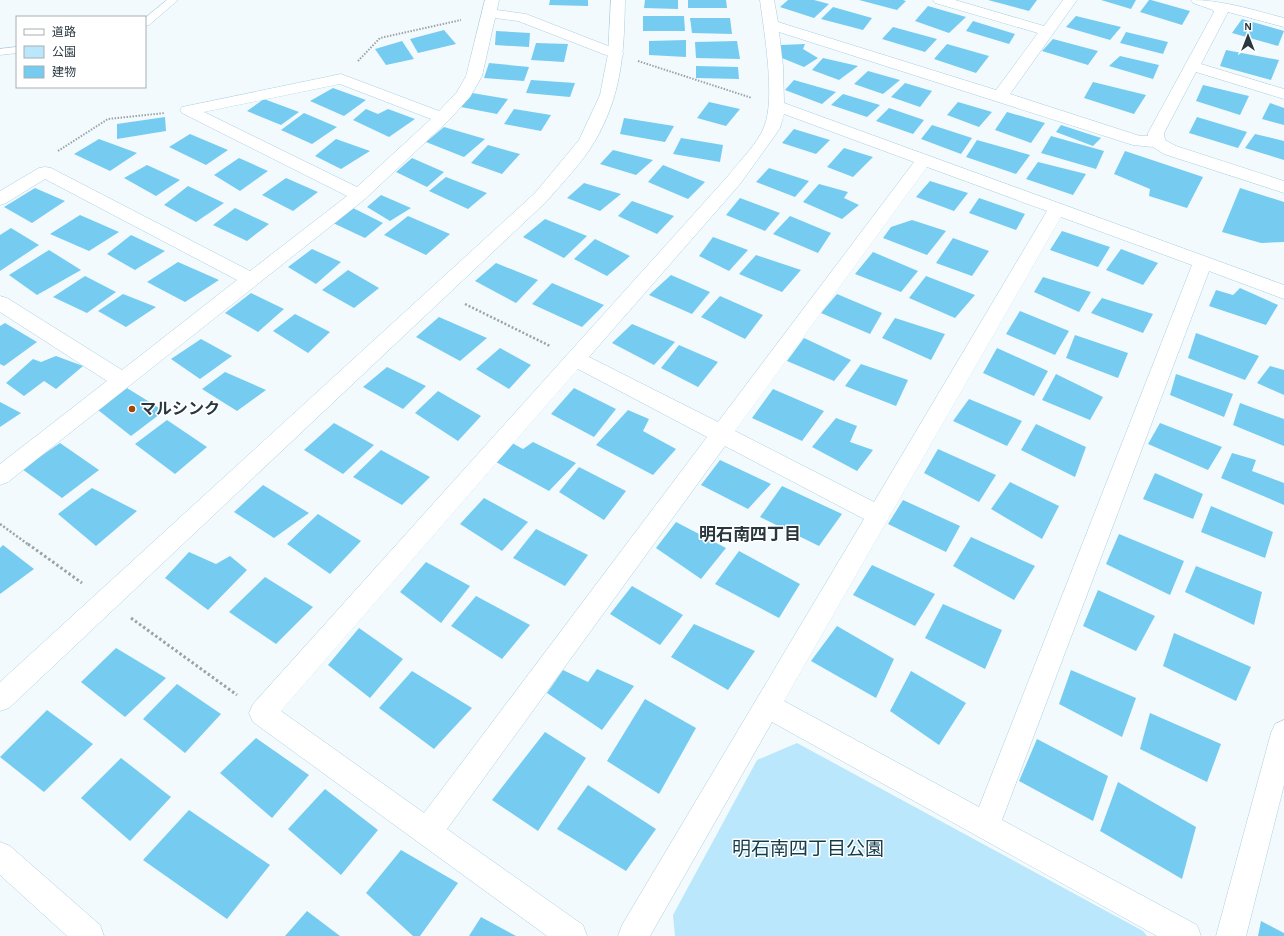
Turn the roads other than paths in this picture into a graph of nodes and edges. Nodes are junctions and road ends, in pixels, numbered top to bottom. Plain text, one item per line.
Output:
1 (173, 0) edge
2 (618, 0) edge
3 (767, 0) edge
4 (940, 0) edge
5 (1070, 0) edge
6 (1198, 0) edge
7 (491, 7) edge
8 (1220, 8) junction
9 (146, 23) edge
10 (1284, 23) edge
11 (771, 25) junction
12 (1047, 31) junction
13 (16, 50) edge
14 (0, 52) edge
15 (616, 54) junction
16 (1193, 66) junction
17 (1284, 94) edge
18 (1000, 96) junction
19 (777, 106) junction
20 (442, 118) junction
21 (1157, 142) junction
22 (924, 160) junction
23 (1284, 188) edge
24 (359, 195) junction
25 (0, 199) edge
26 (1057, 209) junction
27 (1203, 262) junction
28 (252, 280) junction
29 (1284, 292) edge
30 (0, 303) edge
31 (576, 360) junction
32 (122, 380) junction
33 (721, 434) junction
34 (0, 476) edge
35 (878, 515) junction
36 (0, 699) edge
37 (767, 704) junction
38 (1284, 733) edge
39 (986, 826) junction
40 (427, 832) junction
41 (0, 856) edge
42 (89, 936) edge
43 (572, 936) edge
44 (633, 936) edge
45 (1186, 936) edge
46 (1231, 936) edge

1 - 9 lane
2 - 15 street
3 - 11 street
4 - 12 street
5 - 12 street
6 - 8 street
7 - 15 street
7 - 20 street
8 - 10 street
8 - 16 street
11 - 18 street
11 - 19 street
12 - 18 street
13 - 14 lane
15 - 36 street
16 - 17 street
16 - 21 street
18 - 21 street
19 - 22 street
19 - 31 street
20 - 24 street
20 - 24 street
21 - 23 street
22 - 26 street
22 - 33 street
24 - 28 street
25 - 28 street
26 - 27 street
26 - 35 street
27 - 29 street
27 - 39 street
28 - 32 street
30 - 32 street
31 - 33 street
31 - 40 street
32 - 34 street
33 - 35 street
33 - 40 street
35 - 37 street
37 - 39 street
37 - 44 street
38 - 46 street
39 - 45 street
40 - 43 street
41 - 42 street

